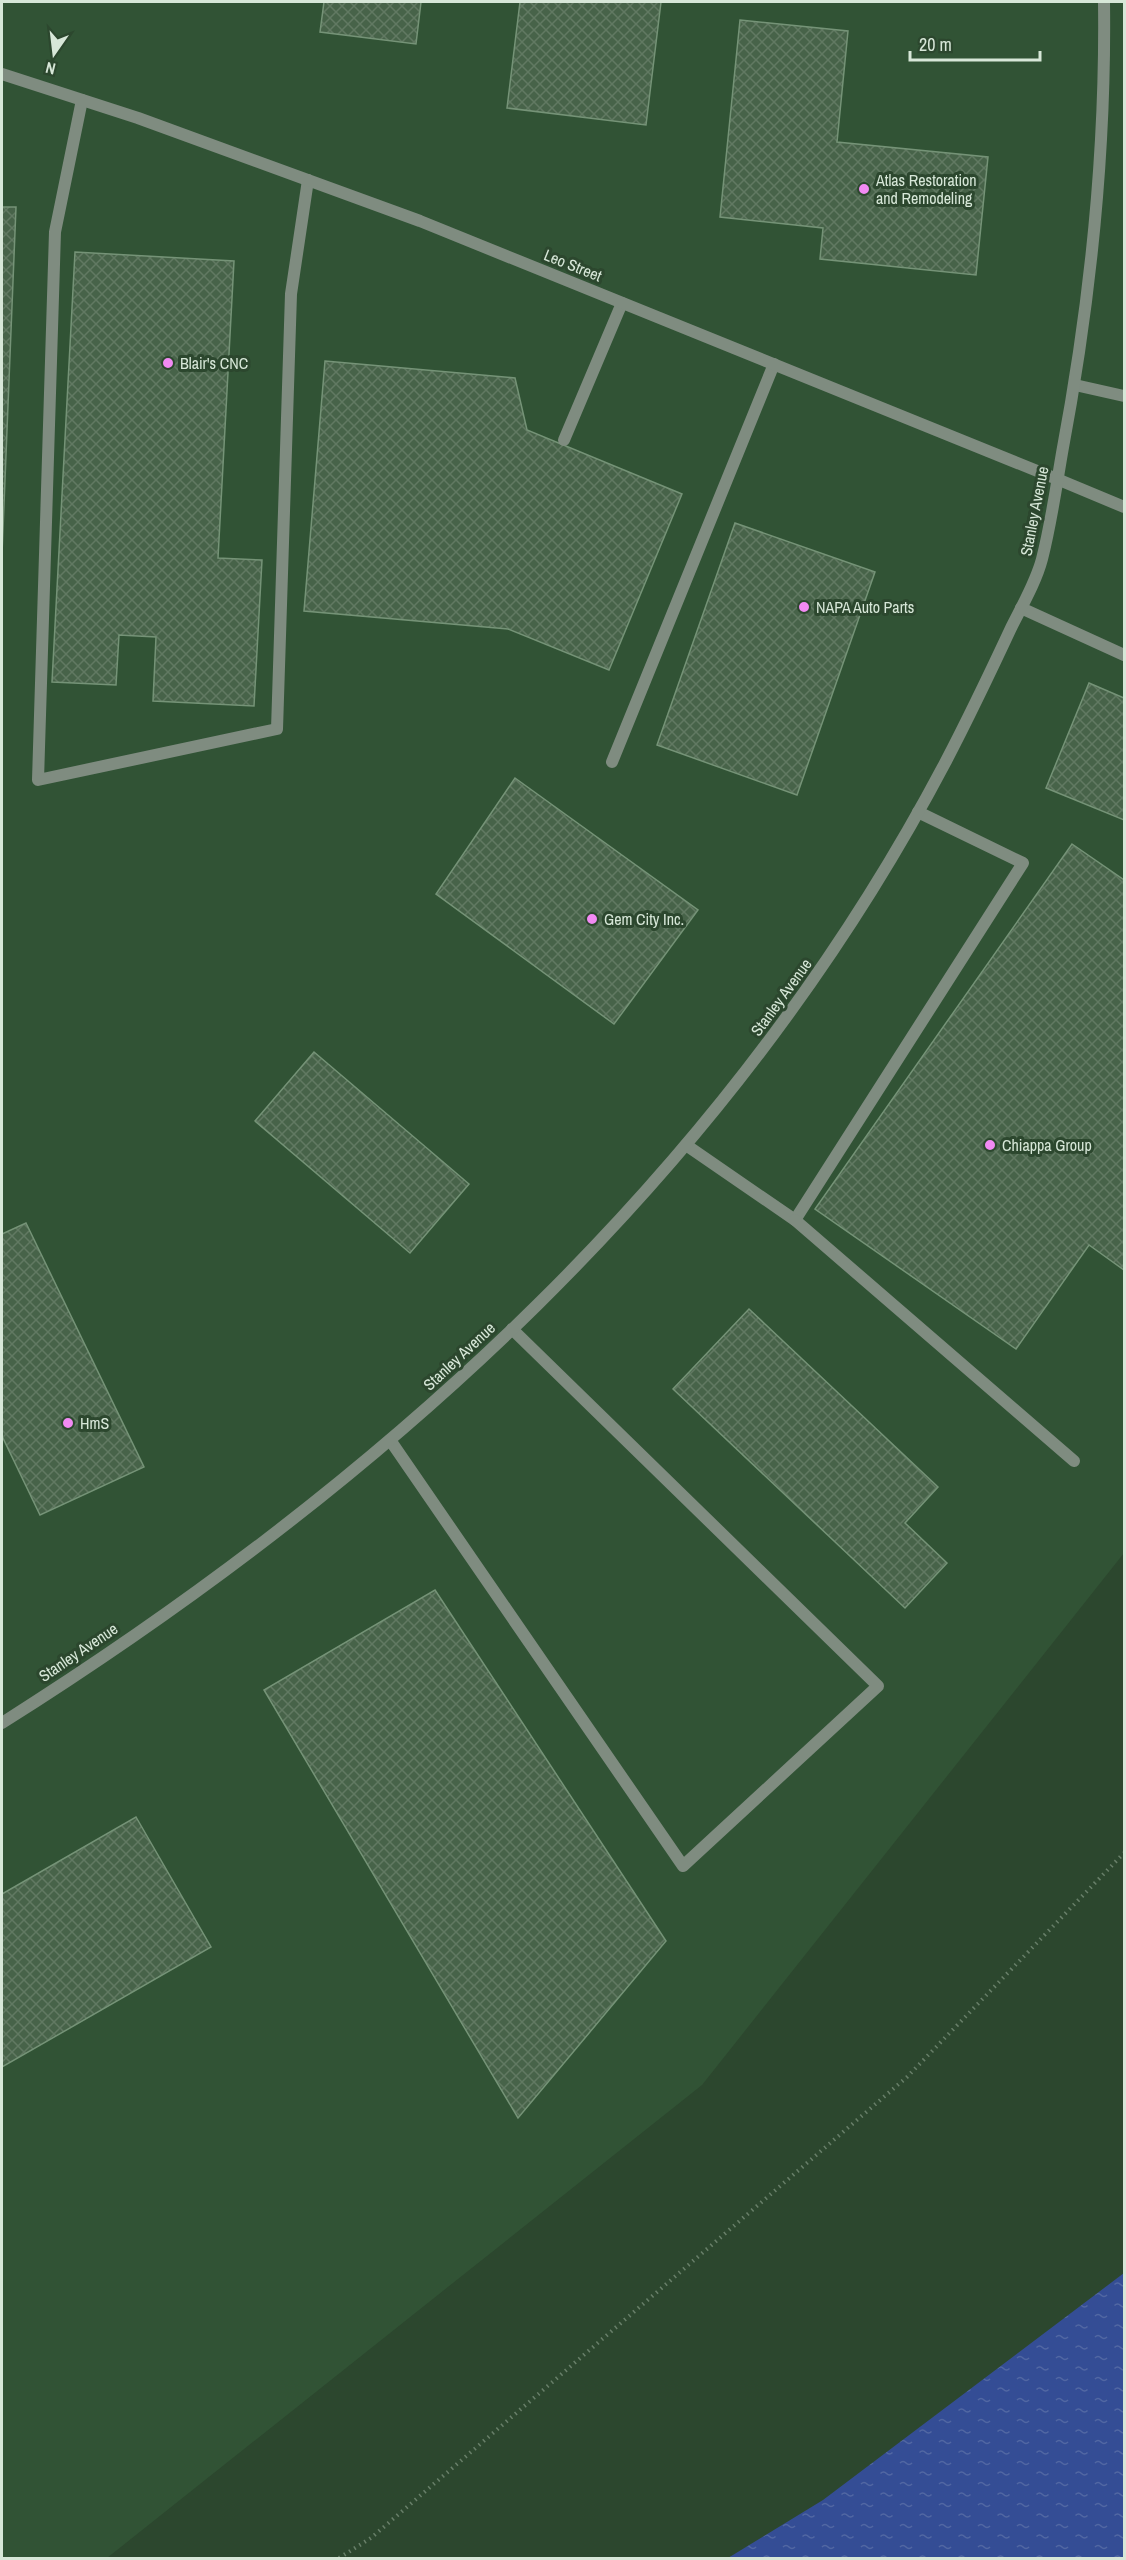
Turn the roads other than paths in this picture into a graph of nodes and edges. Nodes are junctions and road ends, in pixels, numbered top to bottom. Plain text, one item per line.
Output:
1 (1104, 2) edge
2 (2, 74) edge
3 (82, 100) junction
4 (308, 180) junction
5 (622, 303) junction
6 (774, 364) junction
7 (1075, 385) junction
8 (1125, 396) edge
9 (564, 440) dead end
10 (1057, 479) junction
11 (1125, 507) edge
12 (1021, 608) junction
13 (1125, 655) edge
14 (612, 762) dead end
15 (918, 812) junction
16 (686, 1145) junction
17 (795, 1220) junction
18 (513, 1329) junction
19 (390, 1440) junction
20 (1074, 1461) dead end
21 (2, 1723) edge

1 - 7 street, Stanley Avenue
2 - 3 street, Leo Street
3 - 4 street, Leo Street
3 - 4 street
4 - 5 street, Leo Street
5 - 6 street, Leo Street
5 - 9 street
6 - 10 street, Leo Street
6 - 14 street
7 - 8 street
7 - 10 street, Stanley Avenue
10 - 11 street, Leo Street
10 - 12 street, Stanley Avenue
12 - 13 street
12 - 15 street, Stanley Avenue
15 - 16 street, Stanley Avenue
15 - 17 street
16 - 17 street
16 - 18 street, Stanley Avenue
17 - 20 street
18 - 19 street, Stanley Avenue
18 - 19 street
19 - 21 street, Stanley Avenue

